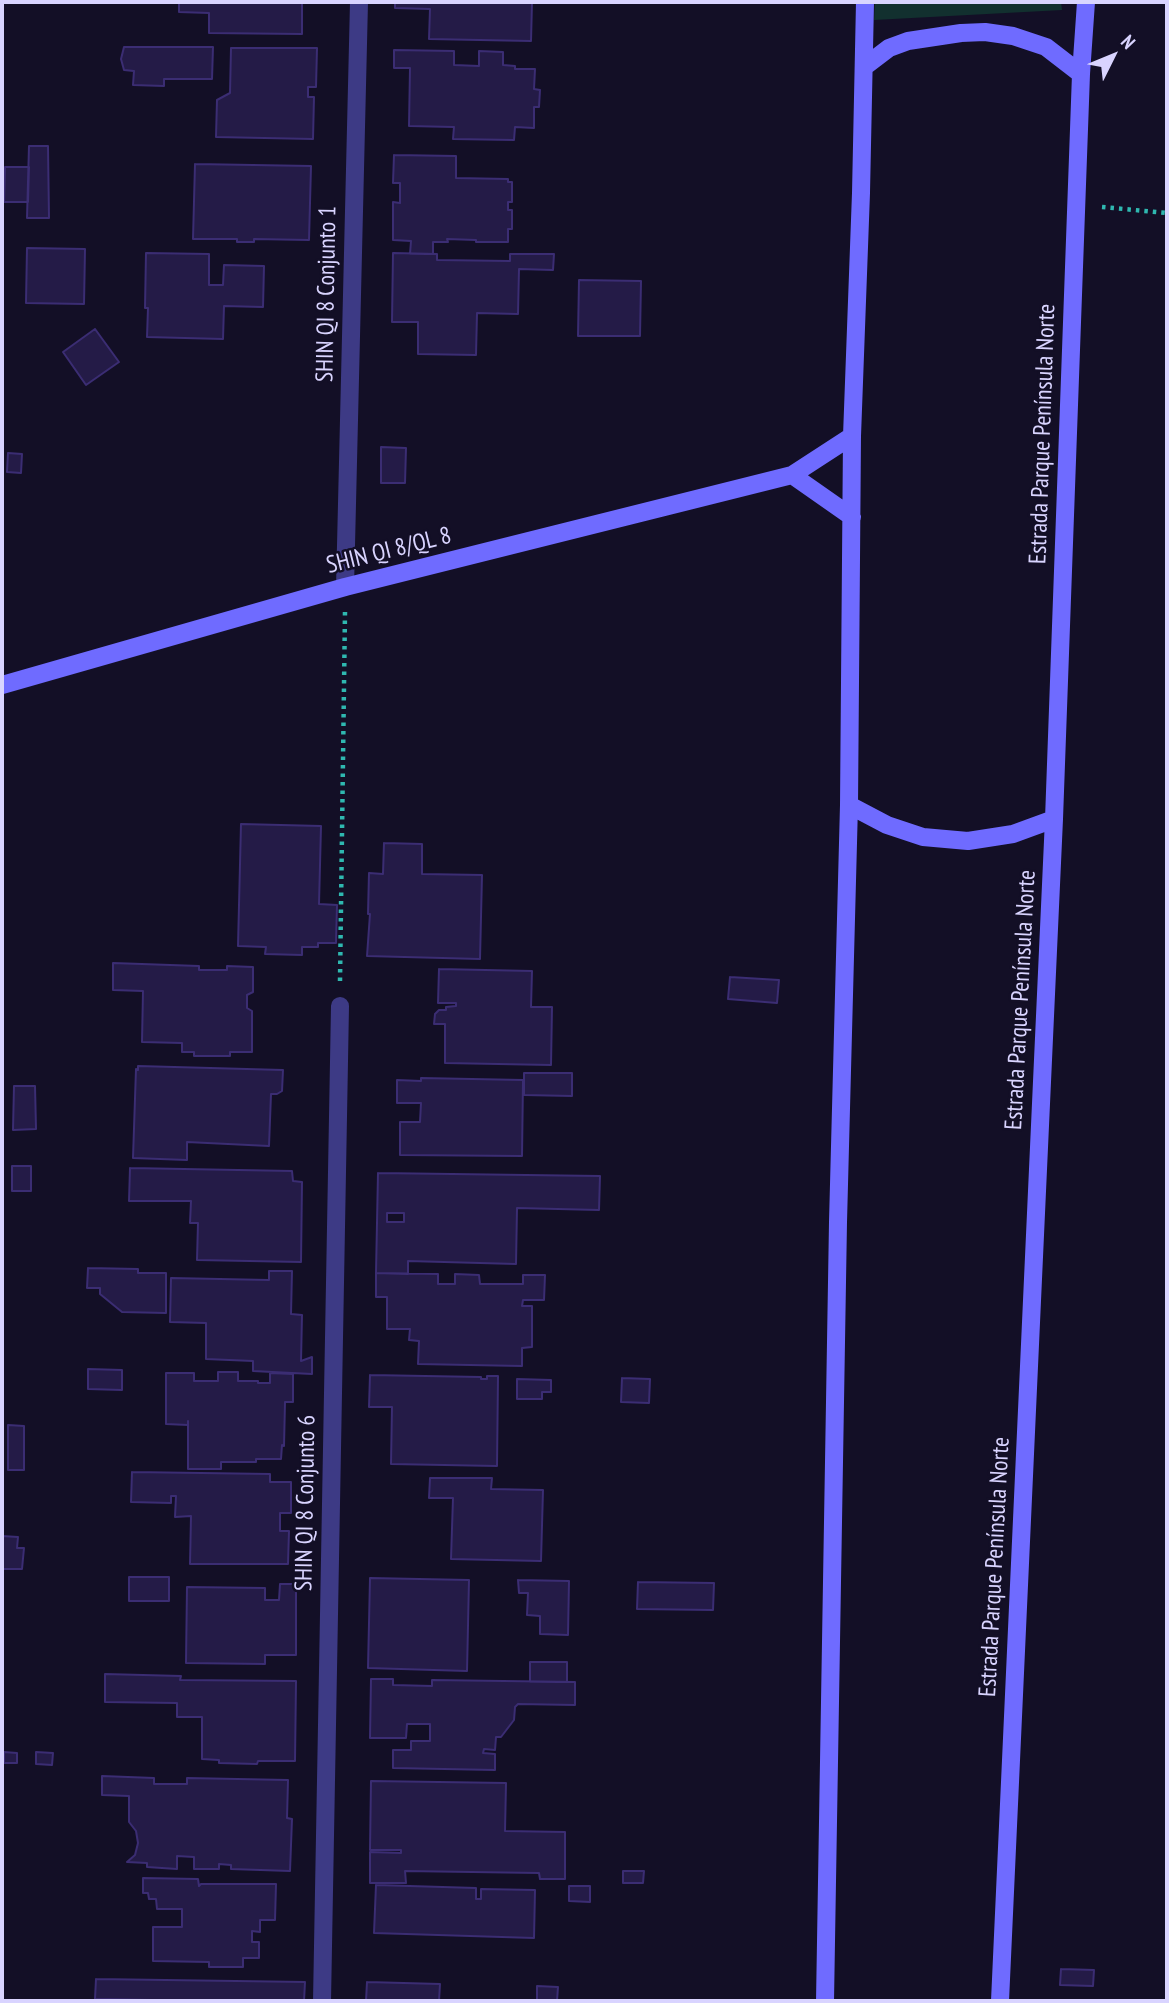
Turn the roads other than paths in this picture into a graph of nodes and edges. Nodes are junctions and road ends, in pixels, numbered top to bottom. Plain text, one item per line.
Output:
1 (359, 2) edge
2 (865, 2) edge
3 (1086, 2) edge
4 (864, 67) junction
5 (1081, 74) junction
6 (852, 436) junction
7 (792, 475) junction
8 (852, 517) junction
9 (345, 586) junction
10 (2, 685) edge
11 (849, 805) junction
12 (1054, 819) junction
13 (340, 1006) road end
14 (322, 2001) edge
15 (825, 2001) edge
16 (1000, 2001) edge

1 - 9 street, SHIN QI 8 Conjunto 1
2 - 4 main road
3 - 5 main road, Estrada Parque Península Norte
4 - 5 main road
4 - 6 main road
5 - 12 main road, Estrada Parque Península Norte
6 - 7 main road, SHIN QI 8/QL 8
6 - 8 main road
7 - 8 main road
7 - 9 main road, SHIN QI 8/QL 8
8 - 11 main road
9 - 10 main road, SHIN QI 8/QL 8
11 - 12 main road
11 - 15 main road
12 - 16 main road, Estrada Parque Península Norte
13 - 14 street, SHIN QI 8 Conjunto 6

